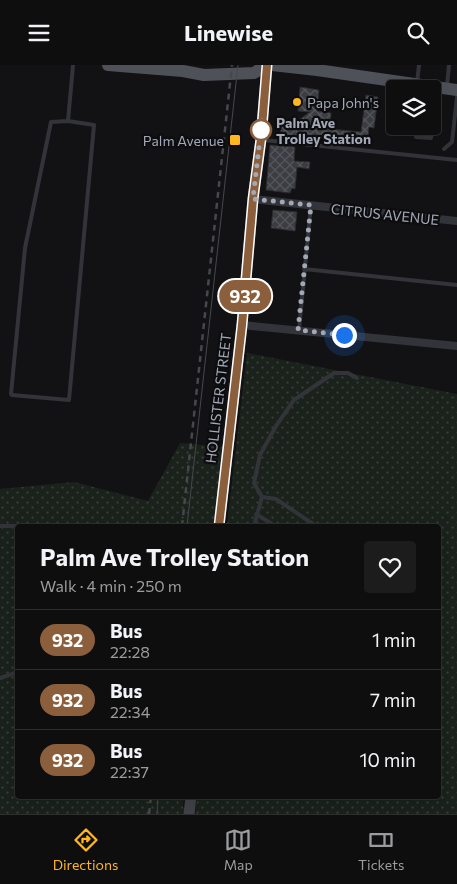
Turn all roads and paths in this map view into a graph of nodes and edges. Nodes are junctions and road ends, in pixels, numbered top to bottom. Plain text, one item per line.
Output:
1 (73, 65) edge
2 (108, 65) edge
3 (197, 65) edge
4 (266, 65) edge
5 (272, 65) edge
6 (419, 65) edge
7 (449, 65) edge
8 (153, 67) edge
9 (183, 71) junction
10 (416, 80) edge
11 (386, 81) edge
12 (447, 89) edge
13 (457, 97) edge
14 (68, 121) junction
15 (416, 137) dead end
16 (261, 139) junction
17 (444, 149) dead end
18 (457, 160) edge
19 (253, 199) junction
20 (311, 205) junction
21 (457, 221) edge
22 (304, 269) junction
23 (457, 285) edge
24 (242, 325) junction
25 (298, 330) junction
26 (457, 346) edge
27 (357, 379) dead end
28 (262, 497) junction
29 (256, 514) junction
30 (218, 524) edge
31 (254, 524) edge
32 (272, 524) edge
33 (313, 524) edge
34 (0, 526) edge
35 (15, 526) edge
36 (15, 673) edge
37 (0, 678) edge
38 (191, 799) edge
39 (189, 814) edge

1 - 14 lane
2 - 8 main road
3 - 9 main road
4 - 9 main road
4 - 16 main road, HOLLISTER STREET
5 - 11 main road
6 - 10 lane
7 - 12 lane
8 - 9 main road
12 - 15 lane
13 - 17 lane
14 - 14 lane
16 - 18 lane
16 - 19 main road, HOLLISTER STREET
19 - 20 street, CITRUS AVENUE
19 - 24 main road, HOLLISTER STREET
20 - 21 street, CITRUS AVENUE
20 - 22 lane
22 - 23 lane
22 - 25 lane
24 - 25 street
24 - 30 main road, HOLLISTER STREET
25 - 26 street
27 - 28 lane
28 - 29 lane
28 - 33 lane
29 - 31 lane
29 - 32 lane
34 - 35 lane
36 - 37 lane
38 - 39 main road

